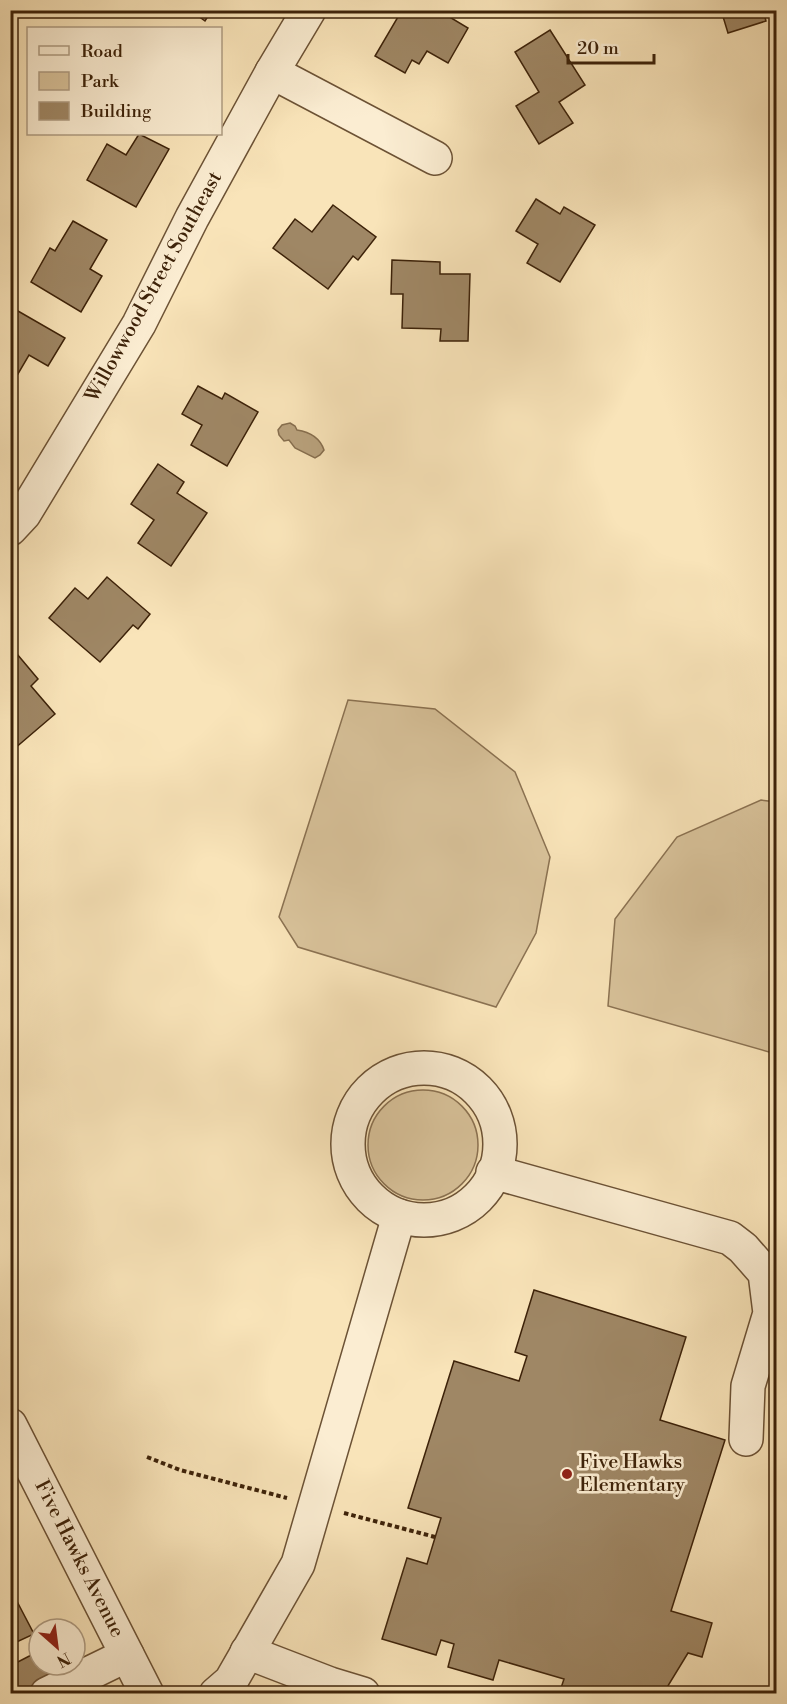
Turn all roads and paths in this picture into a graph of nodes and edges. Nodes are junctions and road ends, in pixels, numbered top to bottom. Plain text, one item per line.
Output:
1 (309, 10) edge
2 (272, 72) junction
3 (435, 158) dead end
4 (15, 515) edge
5 (493, 1173) junction
6 (399, 1216) junction
7 (10, 1425) edge
8 (746, 1439) dead end
9 (247, 1652) junction
10 (127, 1655) junction
11 (228, 1689) edge
12 (47, 1694) edge
13 (147, 1694) edge
14 (363, 1694) edge

1 - 2 street, Willowwood Street Southeast
2 - 3 street
2 - 4 street, Willowwood Street Southeast
5 - 6 street
5 - 6 street
5 - 8 street
6 - 9 street
7 - 10 street, Five Hawks Avenue
9 - 11 street
9 - 14 street
10 - 12 street
10 - 13 street, Five Hawks Avenue

